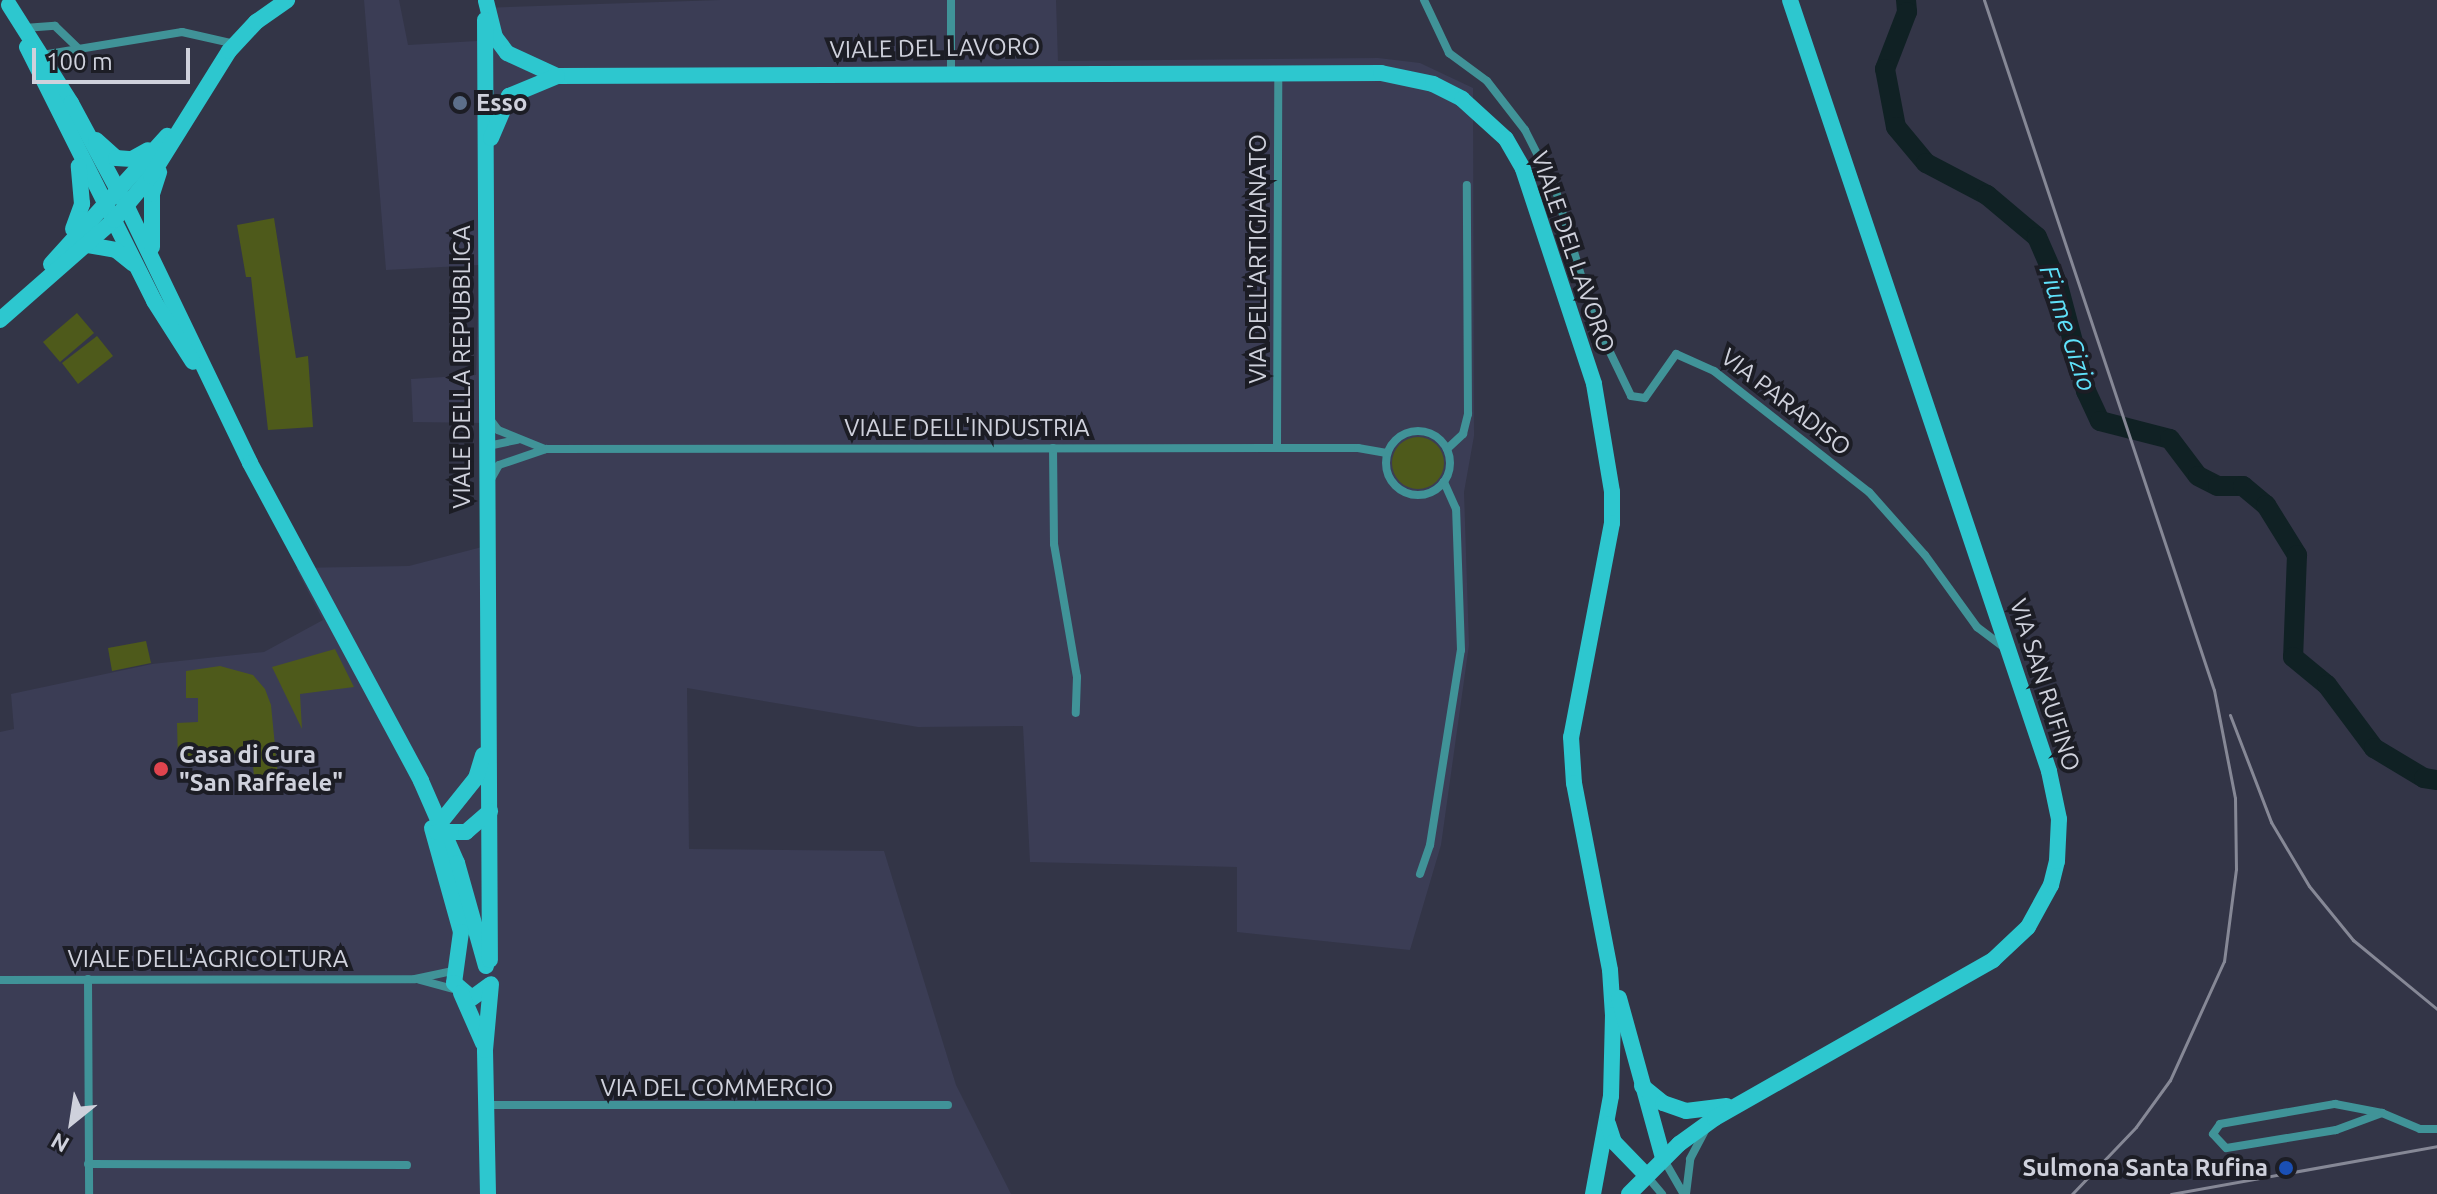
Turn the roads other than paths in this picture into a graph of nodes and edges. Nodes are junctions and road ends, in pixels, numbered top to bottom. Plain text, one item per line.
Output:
1 (287, 0) edge
2 (486, 0) edge
3 (951, 0) edge
4 (1424, 0) edge
5 (1790, 0) edge
6 (8, 2) edge
7 (22, 29) junction
8 (235, 44) junction
9 (78, 48) junction
10 (42, 55) junction
11 (528, 66) junction
12 (951, 71) junction
13 (1278, 71) junction
14 (557, 76) junction
15 (485, 77) junction
16 (523, 88) junction
17 (71, 103) junction
18 (1525, 130) junction
19 (1506, 139) junction
20 (74, 145) junction
21 (163, 148) junction
22 (486, 154) junction
23 (1467, 185) dead end
24 (116, 188) junction
25 (104, 201) junction
26 (126, 205) junction
27 (114, 220) junction
28 (88, 245) junction
29 (65, 247) junction
30 (153, 257) junction
31 (137, 267) junction
32 (36, 284) junction
33 (0, 320) edge
34 (218, 401) junction
35 (487, 415) junction
36 (518, 440) junction
37 (486, 447) junction
38 (1053, 448) junction
39 (1277, 448) junction
40 (546, 449) junction
41 (1447, 449) junction
42 (1387, 453) junction
43 (511, 458) junction
44 (1444, 482) junction
45 (486, 489) junction
46 (349, 648) junction
47 (2008, 650) junction
48 (1076, 713) dead end
49 (486, 734) junction
50 (421, 781) junction
51 (466, 790) junction
52 (490, 811) junction
53 (440, 828) junction
54 (1420, 874) dead end
55 (457, 969) junction
56 (1610, 970) junction
57 (489, 974) junction
58 (88, 979) junction
59 (415, 979) junction
60 (0, 980) edge
61 (459, 992) junction
62 (485, 1050) junction
63 (1639, 1081) junction
64 (1740, 1103) junction
65 (487, 1105) junction
66 (948, 1105) dead end
67 (2382, 1113) junction
68 (1715, 1118) junction
69 (1607, 1119) junction
70 (2437, 1129) edge
71 (1663, 1158) junction
72 (88, 1164) junction
73 (407, 1165) dead end
74 (1646, 1175) junction
75 (89, 1194) edge
76 (488, 1194) edge
77 (1593, 1194) edge
78 (1629, 1194) edge
79 (1662, 1194) edge
80 (1684, 1194) edge

1 - 8 street
2 - 11 street
2 - 15 street, VIALE DELLA REPUBBLICA
3 - 12 street
4 - 18 street, VIA PARADISO
5 - 47 street, VIA SAN RUFINO
6 - 7 street
7 - 9 street
7 - 10 street
7 - 20 street
8 - 9 street
8 - 21 street
9 - 10 street
10 - 17 street
11 - 14 street
11 - 15 street
12 - 13 street, VIALE DEL LAVORO
12 - 14 street, VIALE DEL LAVORO
13 - 19 street, VIALE DEL LAVORO
13 - 39 street, VIA DELL'ARTIGIANATO
14 - 16 street
15 - 16 street
15 - 22 street, VIALE DELLA REPUBBLICA
16 - 22 street
17 - 21 street
17 - 24 street
18 - 19 street
18 - 47 street, VIA PARADISO
19 - 56 street, VIALE DEL LAVORO
20 - 25 street
20 - 29 street
21 - 24 street
21 - 26 street
21 - 30 street
22 - 35 street, VIALE DELLA REPUBBLICA
23 - 41 street
24 - 25 street
24 - 26 street
25 - 27 street
25 - 29 street
26 - 27 street
26 - 30 street
27 - 28 street
27 - 31 street
28 - 31 street
28 - 32 street
29 - 32 street
30 - 34 street
31 - 34 street
32 - 33 street
34 - 46 street
35 - 36 street, VIALE DELL'INDUSTRIA
35 - 37 street, VIALE DELLA REPUBBLICA
36 - 37 street
36 - 40 street, VIALE DELL'INDUSTRIA
37 - 43 street
37 - 45 street, VIALE DELLA REPUBBLICA
38 - 39 street, VIALE DELL'INDUSTRIA
38 - 40 street, VIALE DELL'INDUSTRIA
38 - 48 street
39 - 42 street, VIALE DELL'INDUSTRIA
40 - 43 street, VIALE DELL'INDUSTRIA
41 - 42 street
41 - 44 street
42 - 44 street
43 - 45 street
44 - 54 street
45 - 49 street, VIALE DELLA REPUBBLICA
46 - 50 street
46 - 53 street
47 - 64 street, VIA SAN RUFINO
49 - 51 street, VIALE DELLA REPUBBLICA
49 - 52 street, VIALE DELLA REPUBBLICA
50 - 51 street
50 - 53 street
51 - 53 street, VIALE DELLA REPUBBLICA
52 - 53 street
52 - 57 street, VIALE DELLA REPUBBLICA
53 - 55 street, VIALE DELLA REPUBBLICA
53 - 57 street
55 - 57 street
55 - 59 street, VIALE DELL'AGRICOLTURA
55 - 61 street, VIALE DELLA REPUBBLICA
56 - 63 street, VIALE DEL LAVORO
56 - 69 street, VIALE DEL LAVORO
57 - 61 street
57 - 62 street, VIALE DELLA REPUBBLICA
58 - 59 street, VIALE DELL'AGRICOLTURA
58 - 60 street, VIALE DELL'AGRICOLTURA
58 - 72 street
59 - 61 street, VIALE DELL'AGRICOLTURA
61 - 62 street, VIALE DELLA REPUBBLICA
62 - 65 street, VIALE DELLA REPUBBLICA
63 - 64 street
63 - 71 street, VIALE DEL LAVORO
64 - 68 street, VIA SAN RUFINO
65 - 66 street, VIA DEL COMMERCIO
65 - 76 street, VIALE DELLA REPUBBLICA
67 - 67 street
67 - 70 street
68 - 71 street, VIA SAN RUFINO
68 - 80 street
69 - 74 street
69 - 77 street, VIALE DEL LAVORO
71 - 74 street, VIA SAN RUFINO
71 - 80 street
72 - 73 street
72 - 75 street
74 - 78 street, VIA SAN RUFINO
74 - 79 street

